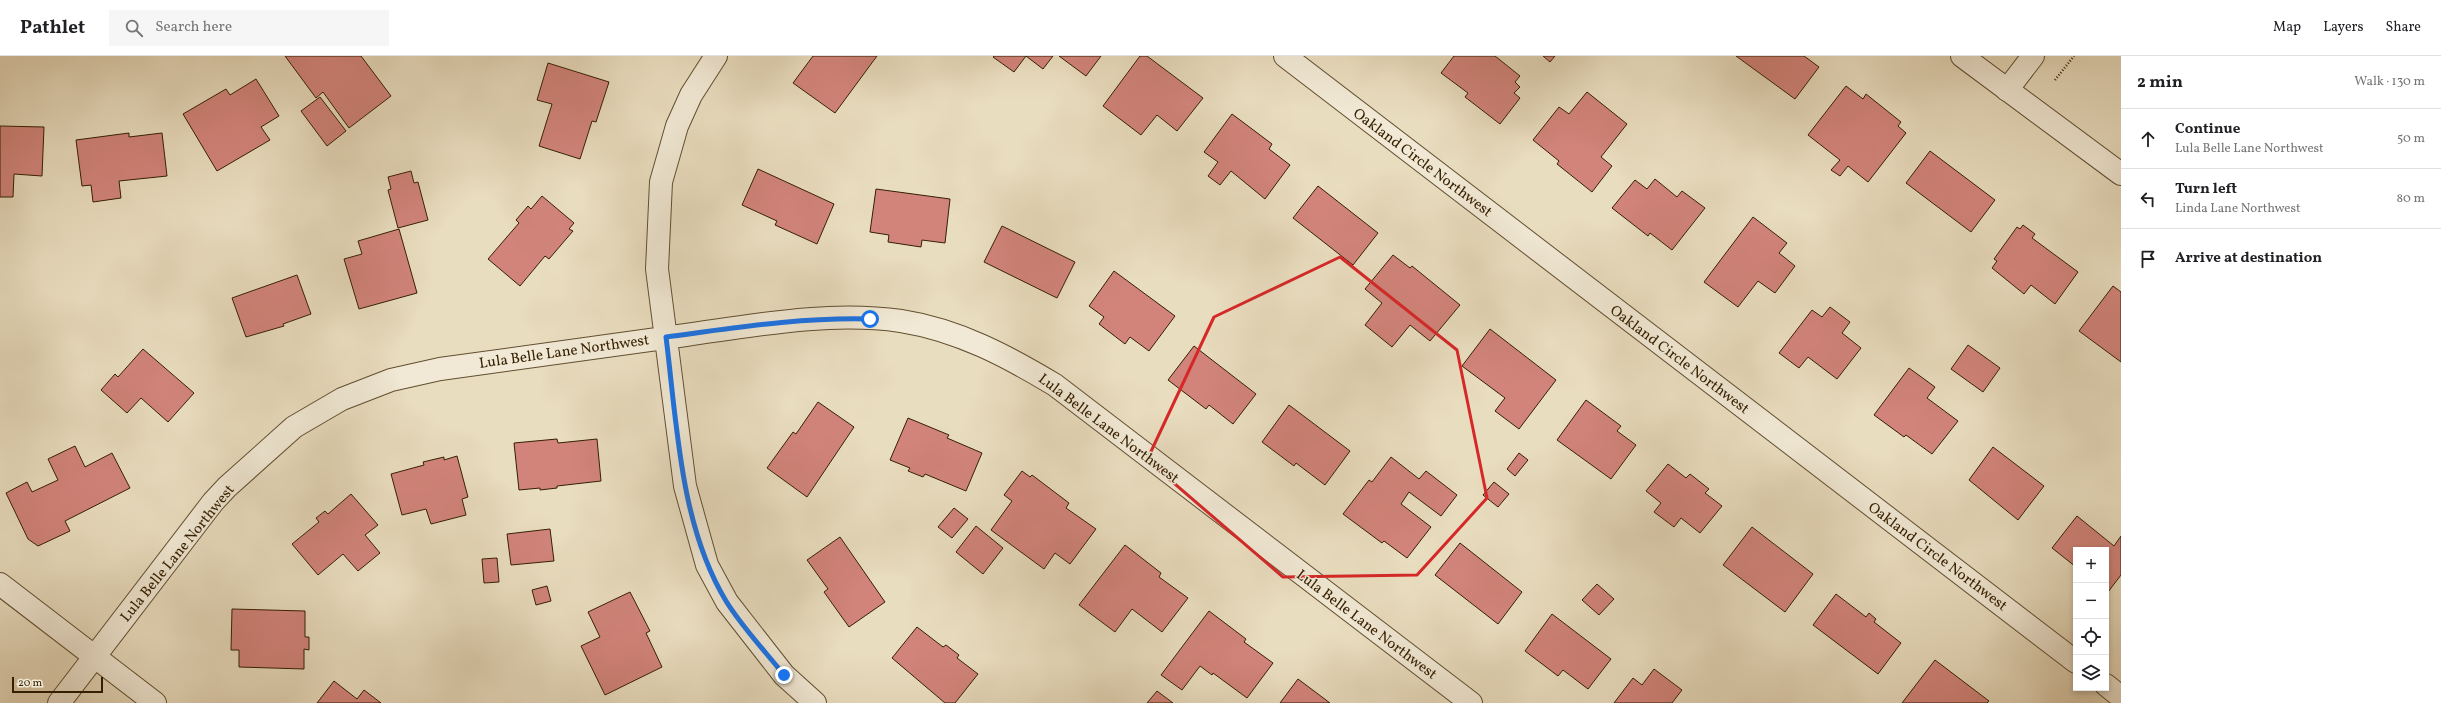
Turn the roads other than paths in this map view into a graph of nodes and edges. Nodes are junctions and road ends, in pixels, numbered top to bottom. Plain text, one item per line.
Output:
1 (716, 56) edge
2 (1285, 56) edge
3 (1962, 56) edge
4 (2033, 56) edge
5 (2007, 90) junction
6 (2121, 174) edge
7 (666, 337) junction
8 (0, 584) edge
9 (94, 657) junction
10 (2073, 660) edge
11 (2109, 687) edge
12 (2121, 696) edge
13 (59, 703) edge
14 (154, 703) edge
15 (815, 703) edge
16 (1471, 703) edge

1 - 7 street
2 - 10 street, Oakland Circle Northwest
3 - 5 street
4 - 5 street
5 - 6 street
7 - 9 street, Lula Belle Lane Northwest
7 - 15 street
7 - 16 street, Lula Belle Lane Northwest
8 - 9 street
9 - 13 street, Lula Belle Lane Northwest
9 - 14 street
11 - 12 street

